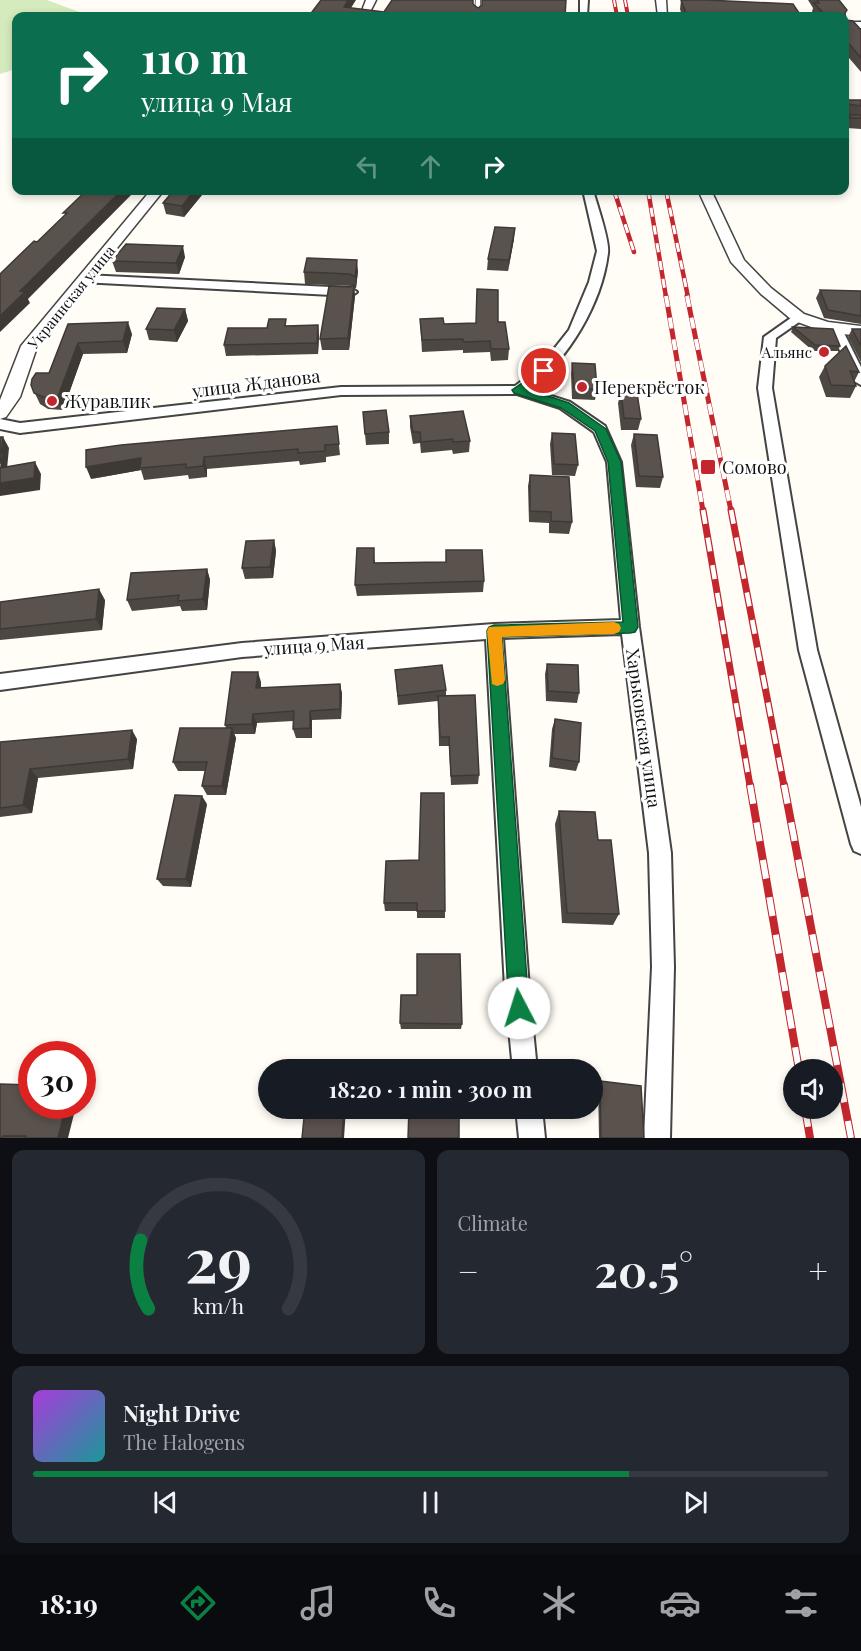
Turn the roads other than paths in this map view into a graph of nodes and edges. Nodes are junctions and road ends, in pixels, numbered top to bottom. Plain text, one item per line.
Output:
1 (154, 195) edge
2 (589, 195) edge
3 (706, 195) edge
4 (85, 279) junction
5 (351, 292) edge
6 (798, 316) junction
7 (836, 328) junction
8 (861, 332) edge
9 (861, 381) edge
10 (518, 390) junction
11 (0, 413) edge
12 (0, 424) edge
13 (630, 627) junction
14 (494, 631) junction
15 (0, 681) edge
16 (861, 844) edge
17 (524, 1059) edge
18 (530, 1119) edge
19 (532, 1138) edge
20 (657, 1138) edge

1 - 4 street, Украинская улица
2 - 10 street
3 - 6 street
4 - 5 street
4 - 11 street, Украинская улица
6 - 7 street
6 - 16 street
7 - 8 street
7 - 9 street
10 - 12 street, улица Жданова
10 - 13 street, Харьковская улица
13 - 14 street, улица 9 Мая
13 - 20 street, Харьковская улица
14 - 15 street, улица 9 Мая
14 - 17 street
18 - 19 street

